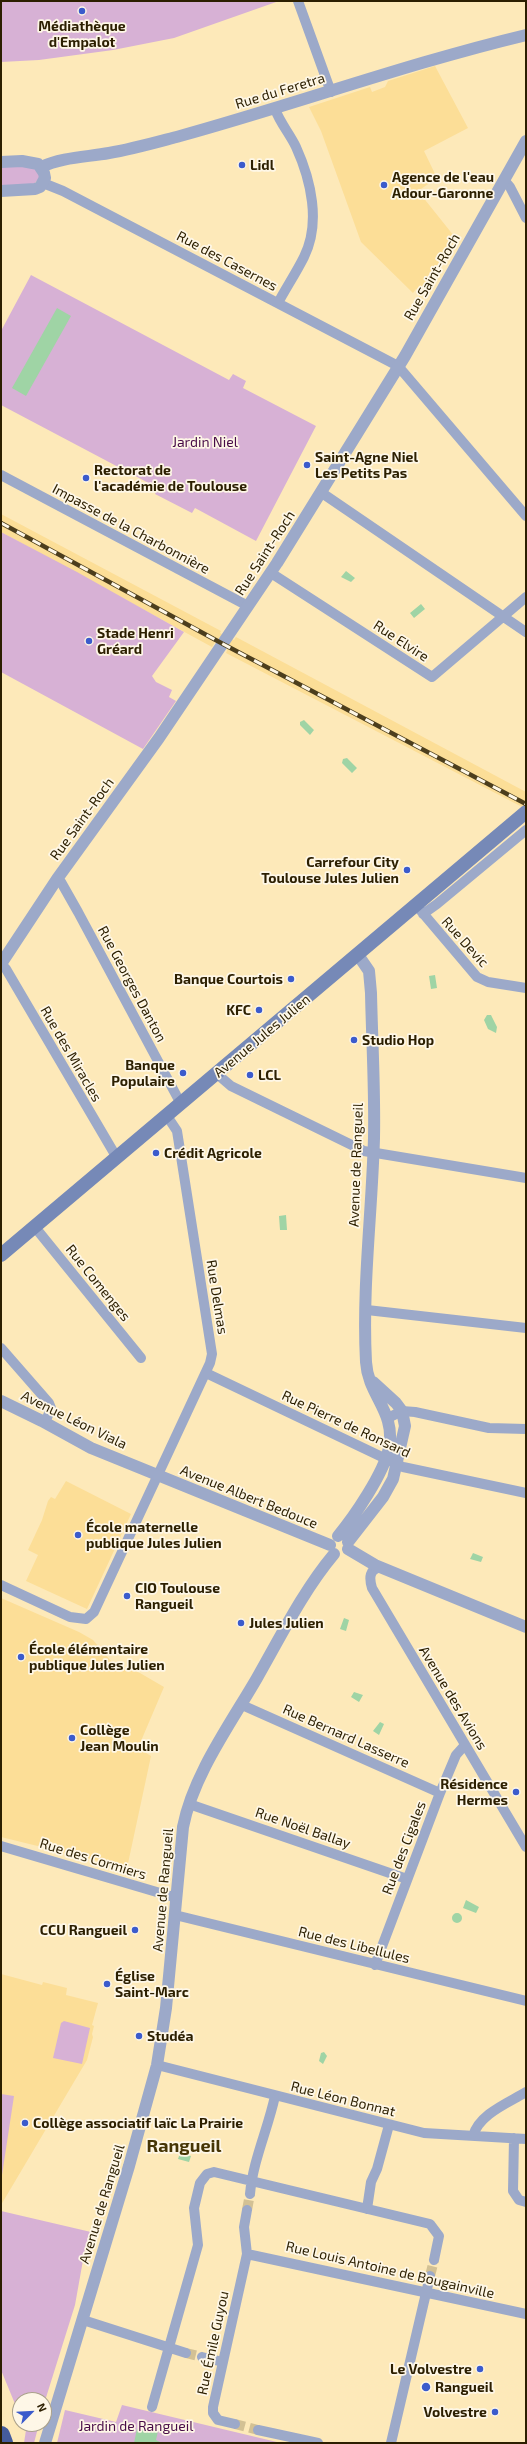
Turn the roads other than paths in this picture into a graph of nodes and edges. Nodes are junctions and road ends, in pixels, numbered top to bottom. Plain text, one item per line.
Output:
1 (298, 1) edge
2 (526, 34) edge
3 (332, 92) junction
4 (275, 109) junction
5 (526, 141) edge
6 (1, 162) edge
7 (41, 167) junction
8 (504, 180) junction
9 (43, 183) junction
10 (1, 191) edge
11 (526, 218) edge
12 (278, 303) junction
13 (398, 366) junction
14 (1, 476) edge
15 (322, 493) junction
16 (526, 516) edge
17 (271, 573) junction
18 (526, 598) edge
19 (248, 606) junction
20 (504, 617) junction
21 (526, 632) edge
22 (524, 814) edge
23 (526, 830) edge
24 (57, 879) junction
25 (419, 910) junction
26 (358, 955) junction
27 (1, 964) edge
28 (526, 988) edge
29 (217, 1074) junction
30 (181, 1104) junction
31 (166, 1116) junction
32 (373, 1154) junction
33 (117, 1158) junction
34 (526, 1178) edge
35 (34, 1226) junction
36 (1, 1254) edge
37 (367, 1310) junction
38 (526, 1328) edge
39 (1, 1348) edge
40 (141, 1358) dead end
41 (206, 1373) junction
42 (369, 1379) junction
43 (1, 1401) edge
44 (402, 1411) junction
45 (388, 1418) junction
46 (42, 1420) junction
47 (526, 1429) edge
48 (385, 1460) junction
49 (398, 1465) junction
50 (157, 1474) junction
51 (526, 1493) edge
52 (340, 1547) junction
53 (378, 1566) junction
54 (1, 1585) edge
55 (526, 1627) edge
56 (242, 1705) junction
57 (465, 1745) junction
58 (440, 1792) junction
59 (189, 1804) junction
60 (1, 1846) edge
61 (526, 1847) edge
62 (408, 1879) junction
63 (177, 1898) junction
64 (175, 1915) junction
65 (375, 1965) junction
66 (526, 2001) edge
67 (157, 2065) junction
68 (526, 2092) edge
69 (275, 2096) junction
70 (484, 2118) junction
71 (389, 2125) junction
72 (473, 2136) junction
73 (485, 2137) junction
74 (514, 2138) junction
75 (526, 2138) edge
76 (251, 2181) junction
77 (250, 2194) tunnel mouth
78 (526, 2202) edge
79 (367, 2209) junction
80 (247, 2210) tunnel mouth
81 (247, 2254) junction
82 (434, 2260) tunnel mouth
83 (430, 2276) tunnel mouth
84 (427, 2292) junction
85 (526, 2314) edge
86 (83, 2320) junction
87 (169, 2348) junction
88 (186, 2353) tunnel mouth
89 (202, 2357) tunnel mouth
90 (223, 2362) junction
91 (152, 2407) dead end
92 (235, 2424) tunnel mouth
93 (258, 2430) tunnel mouth
94 (1, 2435) edge
95 (4, 2443) edge
96 (45, 2443) edge
97 (318, 2443) edge
98 (391, 2443) edge

1 - 3 street
2 - 3 street, Rue du Feretra
3 - 4 street, Rue du Feretra
4 - 7 street, Rue du Feretra
4 - 12 street
5 - 8 street, Rue Saint-Roch
6 - 7 street
7 - 9 street
8 - 11 street
8 - 13 street, Rue Saint-Roch
9 - 10 street
9 - 12 street, Rue des Casernes
12 - 13 street, Rue des Casernes
13 - 15 street, Rue Saint-Roch
13 - 16 street
14 - 19 street, Impasse de la Charbonnière
15 - 17 street, Rue Saint-Roch
15 - 20 street
17 - 19 street, Rue Saint-Roch
17 - 20 street, Rue Elvire
18 - 20 street, Rue Elvire
19 - 24 street, Rue Saint-Roch
20 - 21 street
22 - 25 main road, Avenue Jules Julien
23 - 25 street, Avenue Jules Julien
24 - 27 street, Rue Saint-Roch
24 - 30 street, Rue Georges Danton
25 - 26 main road, Avenue Jules Julien
25 - 28 street, Rue Devic
26 - 29 main road, Avenue Jules Julien
26 - 32 street, Avenue de Rangueil
27 - 33 street, Rue des Miracles
29 - 30 main road, Avenue Jules Julien
29 - 32 street
30 - 31 main road, Avenue Jules Julien
31 - 33 main road, Avenue Jules Julien
31 - 41 street, Rue Delmas
32 - 34 street
32 - 37 street, Avenue de Rangueil
33 - 35 main road, Avenue Jules Julien
35 - 36 main road, Avenue Jules Julien
35 - 40 street, Rue Comenges
37 - 38 street
37 - 42 street, Avenue de Rangueil
39 - 46 street
41 - 48 street, Rue Pierre de Ronsard
41 - 50 street, Rue Delmas
42 - 44 street
42 - 45 street, Avenue de Rangueil
43 - 46 street, Avenue Léon Viala
44 - 45 street
44 - 47 street
44 - 49 street, Avenue de Rangueil
45 - 48 street, Avenue de Rangueil
46 - 50 street, Avenue Léon Viala
48 - 49 street, Rue Pierre de Ronsard
48 - 52 street, Avenue de Rangueil
49 - 51 street, Rue Pierre de Ronsard
49 - 52 street, Avenue de Rangueil
50 - 52 street, Avenue Albert Bedouce
50 - 54 street, Rue Delmas
52 - 53 street, Avenue Albert Bedouce
52 - 56 street, Avenue de Rangueil
53 - 55 street, Avenue Albert Bedouce
53 - 57 street, Avenue des Avions
56 - 58 street, Rue Bernard Lasserre
56 - 59 street, Avenue de Rangueil
57 - 58 street, Rue des Cigales
57 - 61 street, Avenue des Avions
58 - 62 street, Rue des Cigales
59 - 62 street, Rue Noël Ballay
59 - 63 street, Avenue de Rangueil
60 - 63 street, Rue des Cormiers
62 - 65 street, Rue des Cigales
63 - 64 street, Avenue de Rangueil
64 - 65 street, Rue des Libellules
64 - 67 street, Avenue de Rangueil
65 - 66 street, Rue des Libellules
67 - 69 street, Rue Léon Bonnat
67 - 86 street, Avenue de Rangueil
68 - 70 street
69 - 71 street, Rue Léon Bonnat
69 - 76 street
70 - 72 street
70 - 73 street
71 - 72 street, Rue Léon Bonnat
71 - 79 street
72 - 73 street, Rue Léon Bonnat
73 - 74 street, Rue Léon Bonnat
74 - 75 street, Rue Léon Bonnat
74 - 78 street
76 - 77 street
76 - 79 street
76 - 87 street
79 - 82 street
80 - 81 street, Rue Émile Guyou
81 - 84 street, Rue Louis Antoine de Bougainville
81 - 90 street, Rue Émile Guyou
83 - 84 street
84 - 85 street, Rue Louis Antoine de Bougainville
84 - 98 street
86 - 87 street
86 - 96 street, Avenue de Rangueil
87 - 88 street
87 - 91 street
89 - 90 street
90 - 92 street, Rue Émile Guyou
93 - 97 street
94 - 95 highway

